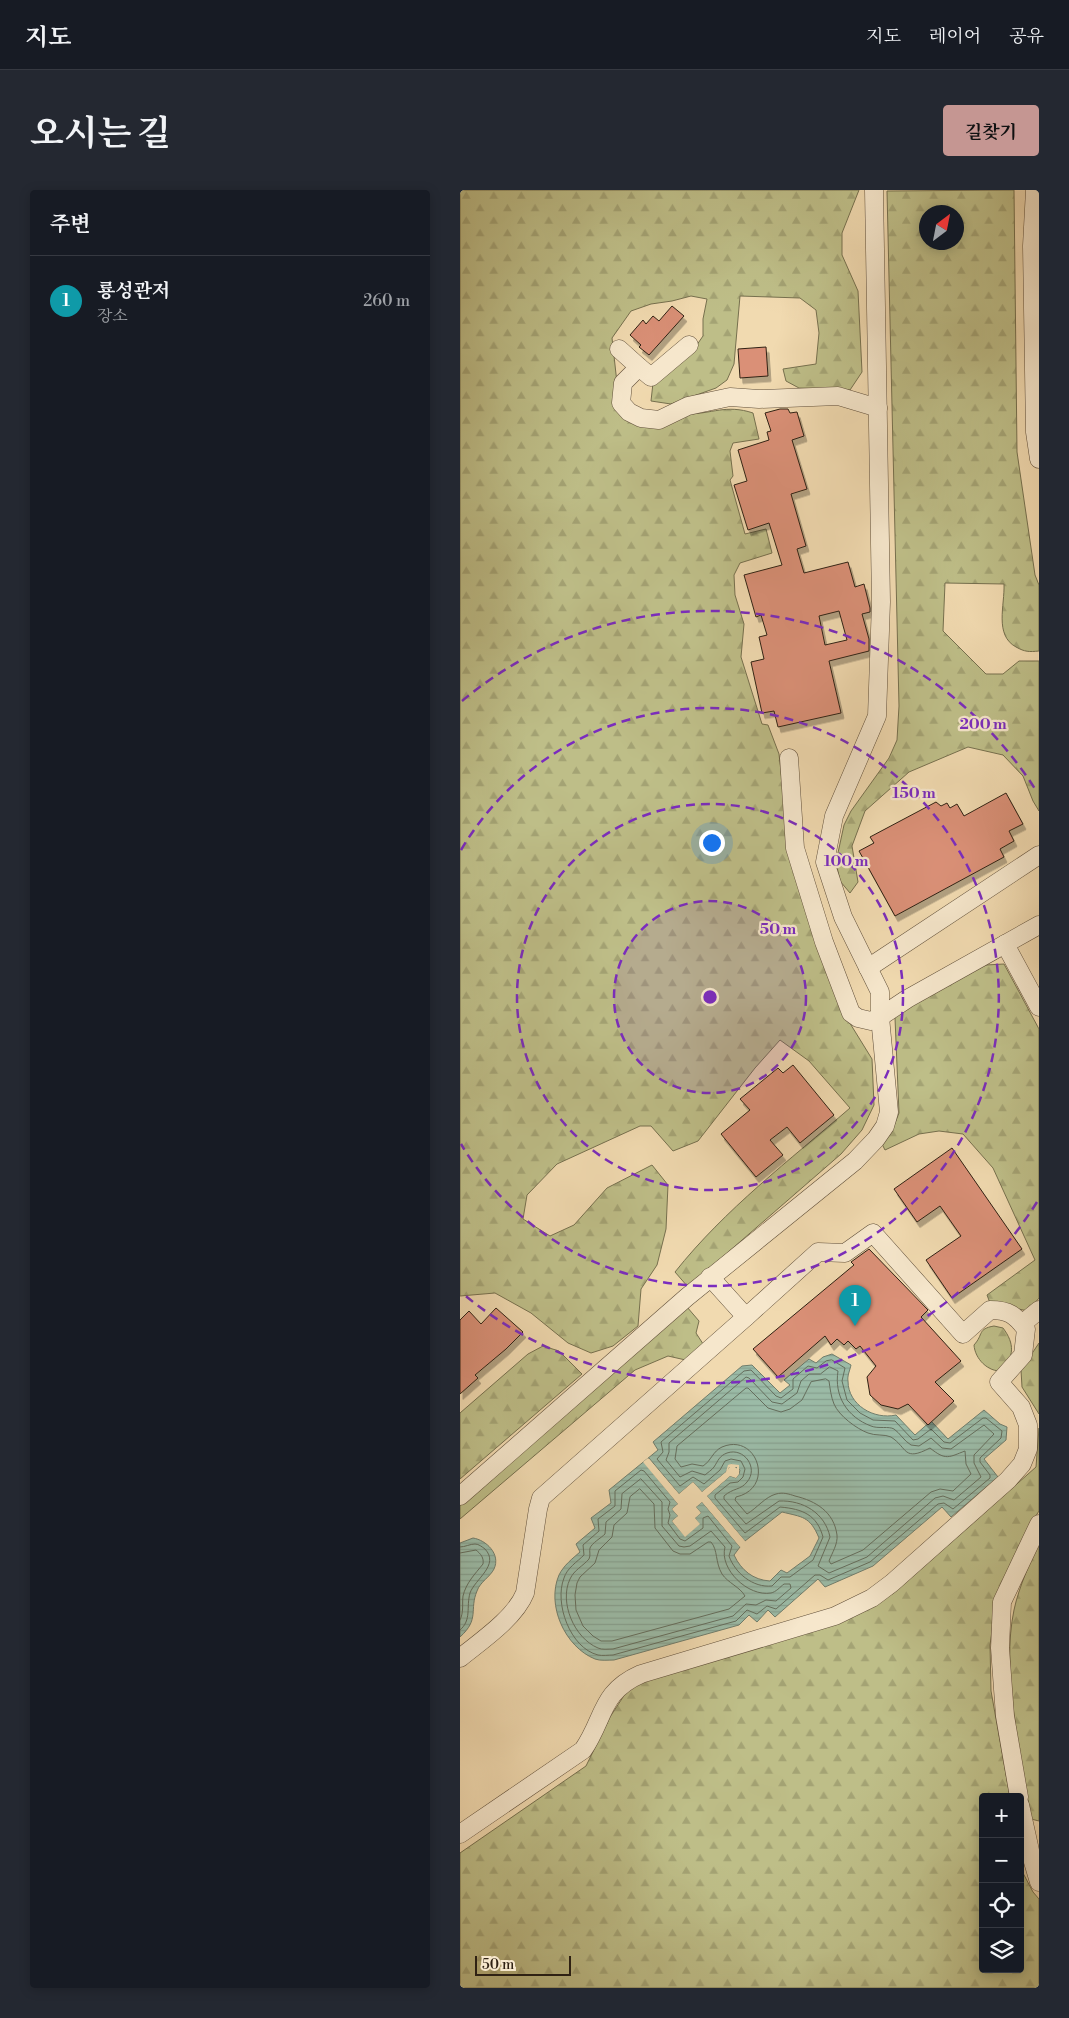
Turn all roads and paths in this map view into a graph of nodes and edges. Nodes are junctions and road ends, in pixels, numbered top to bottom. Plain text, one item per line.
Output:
1 (874, 190) edge
2 (1035, 190) edge
3 (689, 345) dead end
4 (619, 349) dead end
5 (639, 367) junction
6 (878, 408) junction
7 (1039, 459) edge
8 (789, 758) dead end
9 (1039, 855) edge
10 (1039, 925) edge
11 (1005, 944) junction
12 (868, 968) junction
13 (1039, 1007) edge
14 (880, 1017) junction
15 (710, 1277) junction
16 (1039, 1310) edge
17 (746, 1317) junction
18 (1022, 1324) junction
19 (460, 1496) edge
20 (1039, 1524) edge
21 (460, 1658) edge
22 (1018, 1793) edge
23 (1024, 1825) edge
24 (460, 1834) edge
25 (1039, 1882) edge

1 - 6 lane
2 - 7 lane
3 - 5 lane
4 - 5 lane
5 - 6 lane
6 - 12 lane
8 - 14 lane
9 - 12 lane
10 - 11 lane
11 - 13 lane
11 - 14 lane
12 - 14 lane
14 - 15 lane
15 - 17 lane
15 - 19 lane
16 - 18 lane
17 - 18 lane
17 - 21 lane
18 - 24 lane
20 - 22 lane
23 - 25 lane

